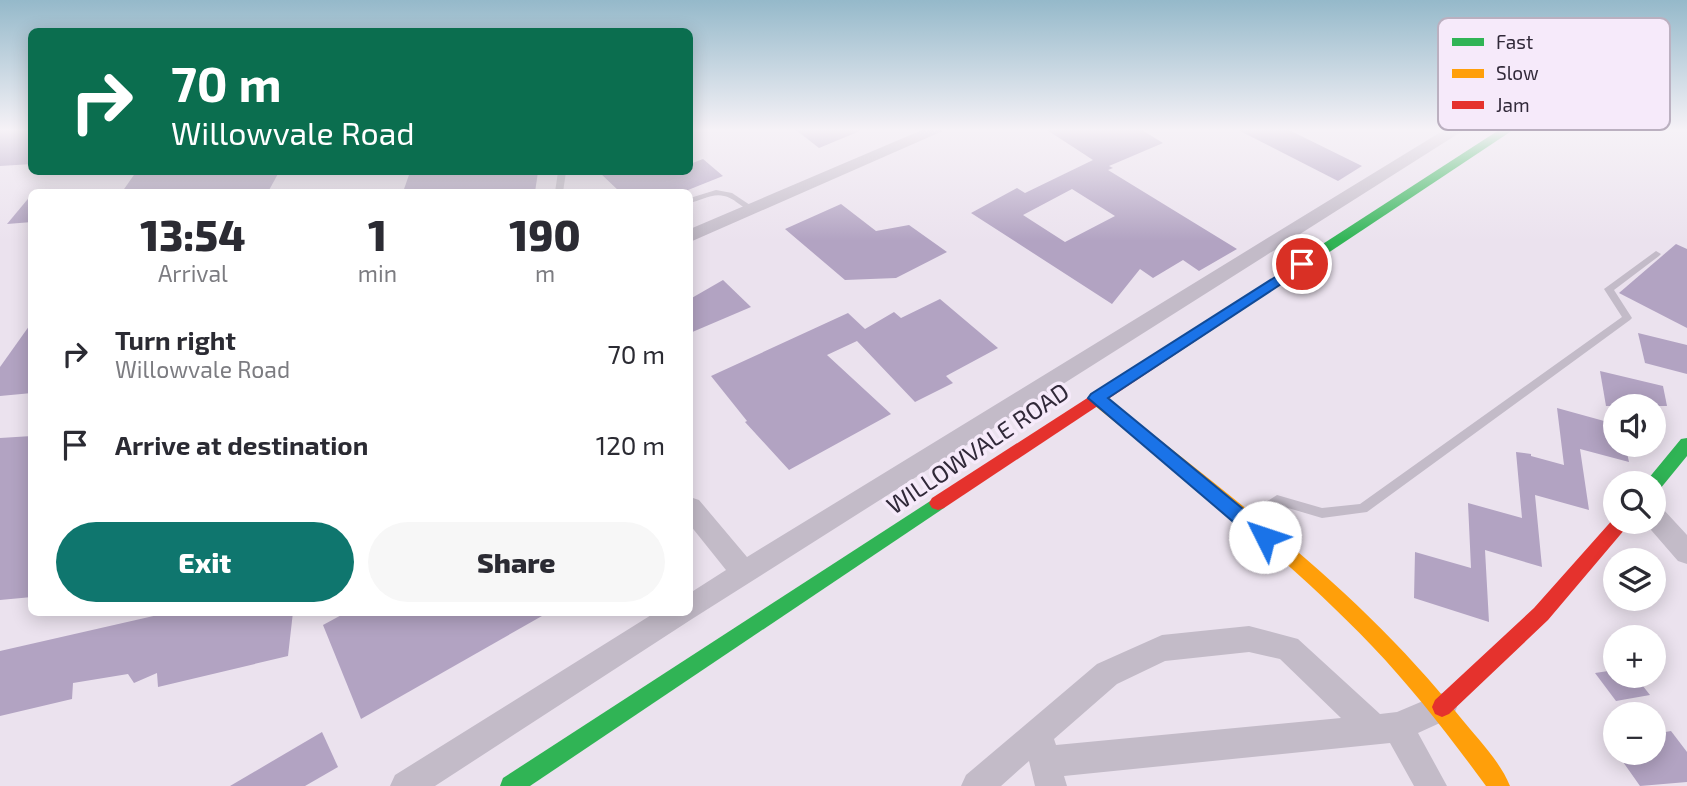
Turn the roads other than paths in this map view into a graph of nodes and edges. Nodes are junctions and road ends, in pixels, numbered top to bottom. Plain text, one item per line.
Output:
1 (852, 167) edge
2 (1398, 167) edge
3 (1453, 167) edge
4 (693, 200) edge
5 (752, 209) junction
6 (693, 235) edge
7 (1656, 254) dead end
8 (1096, 398) junction
9 (1687, 444) edge
10 (1665, 471) edge
11 (693, 512) edge
12 (1246, 521) junction
13 (1666, 530) edge
14 (1611, 534) edge
15 (1687, 554) edge
16 (744, 572) junction
17 (693, 605) edge
18 (675, 616) edge
19 (1442, 707) junction
20 (1387, 728) junction
21 (1045, 761) edge
22 (406, 786) edge
23 (510, 786) edge
24 (976, 786) edge
25 (1431, 786) edge
26 (1499, 786) edge

1 - 5 street
2 - 16 street
3 - 8 main road, WILLOWVALE ROAD
4 - 5 lane
5 - 6 street
7 - 12 lane
8 - 12 main road
8 - 23 main road, WILLOWVALE ROAD
9 - 10 main road
11 - 16 street
12 - 19 main road
13 - 15 street
14 - 19 main road
16 - 17 street
18 - 22 street
19 - 20 street
19 - 26 main road
20 - 21 street
20 - 21 street
20 - 25 street
21 - 24 street

